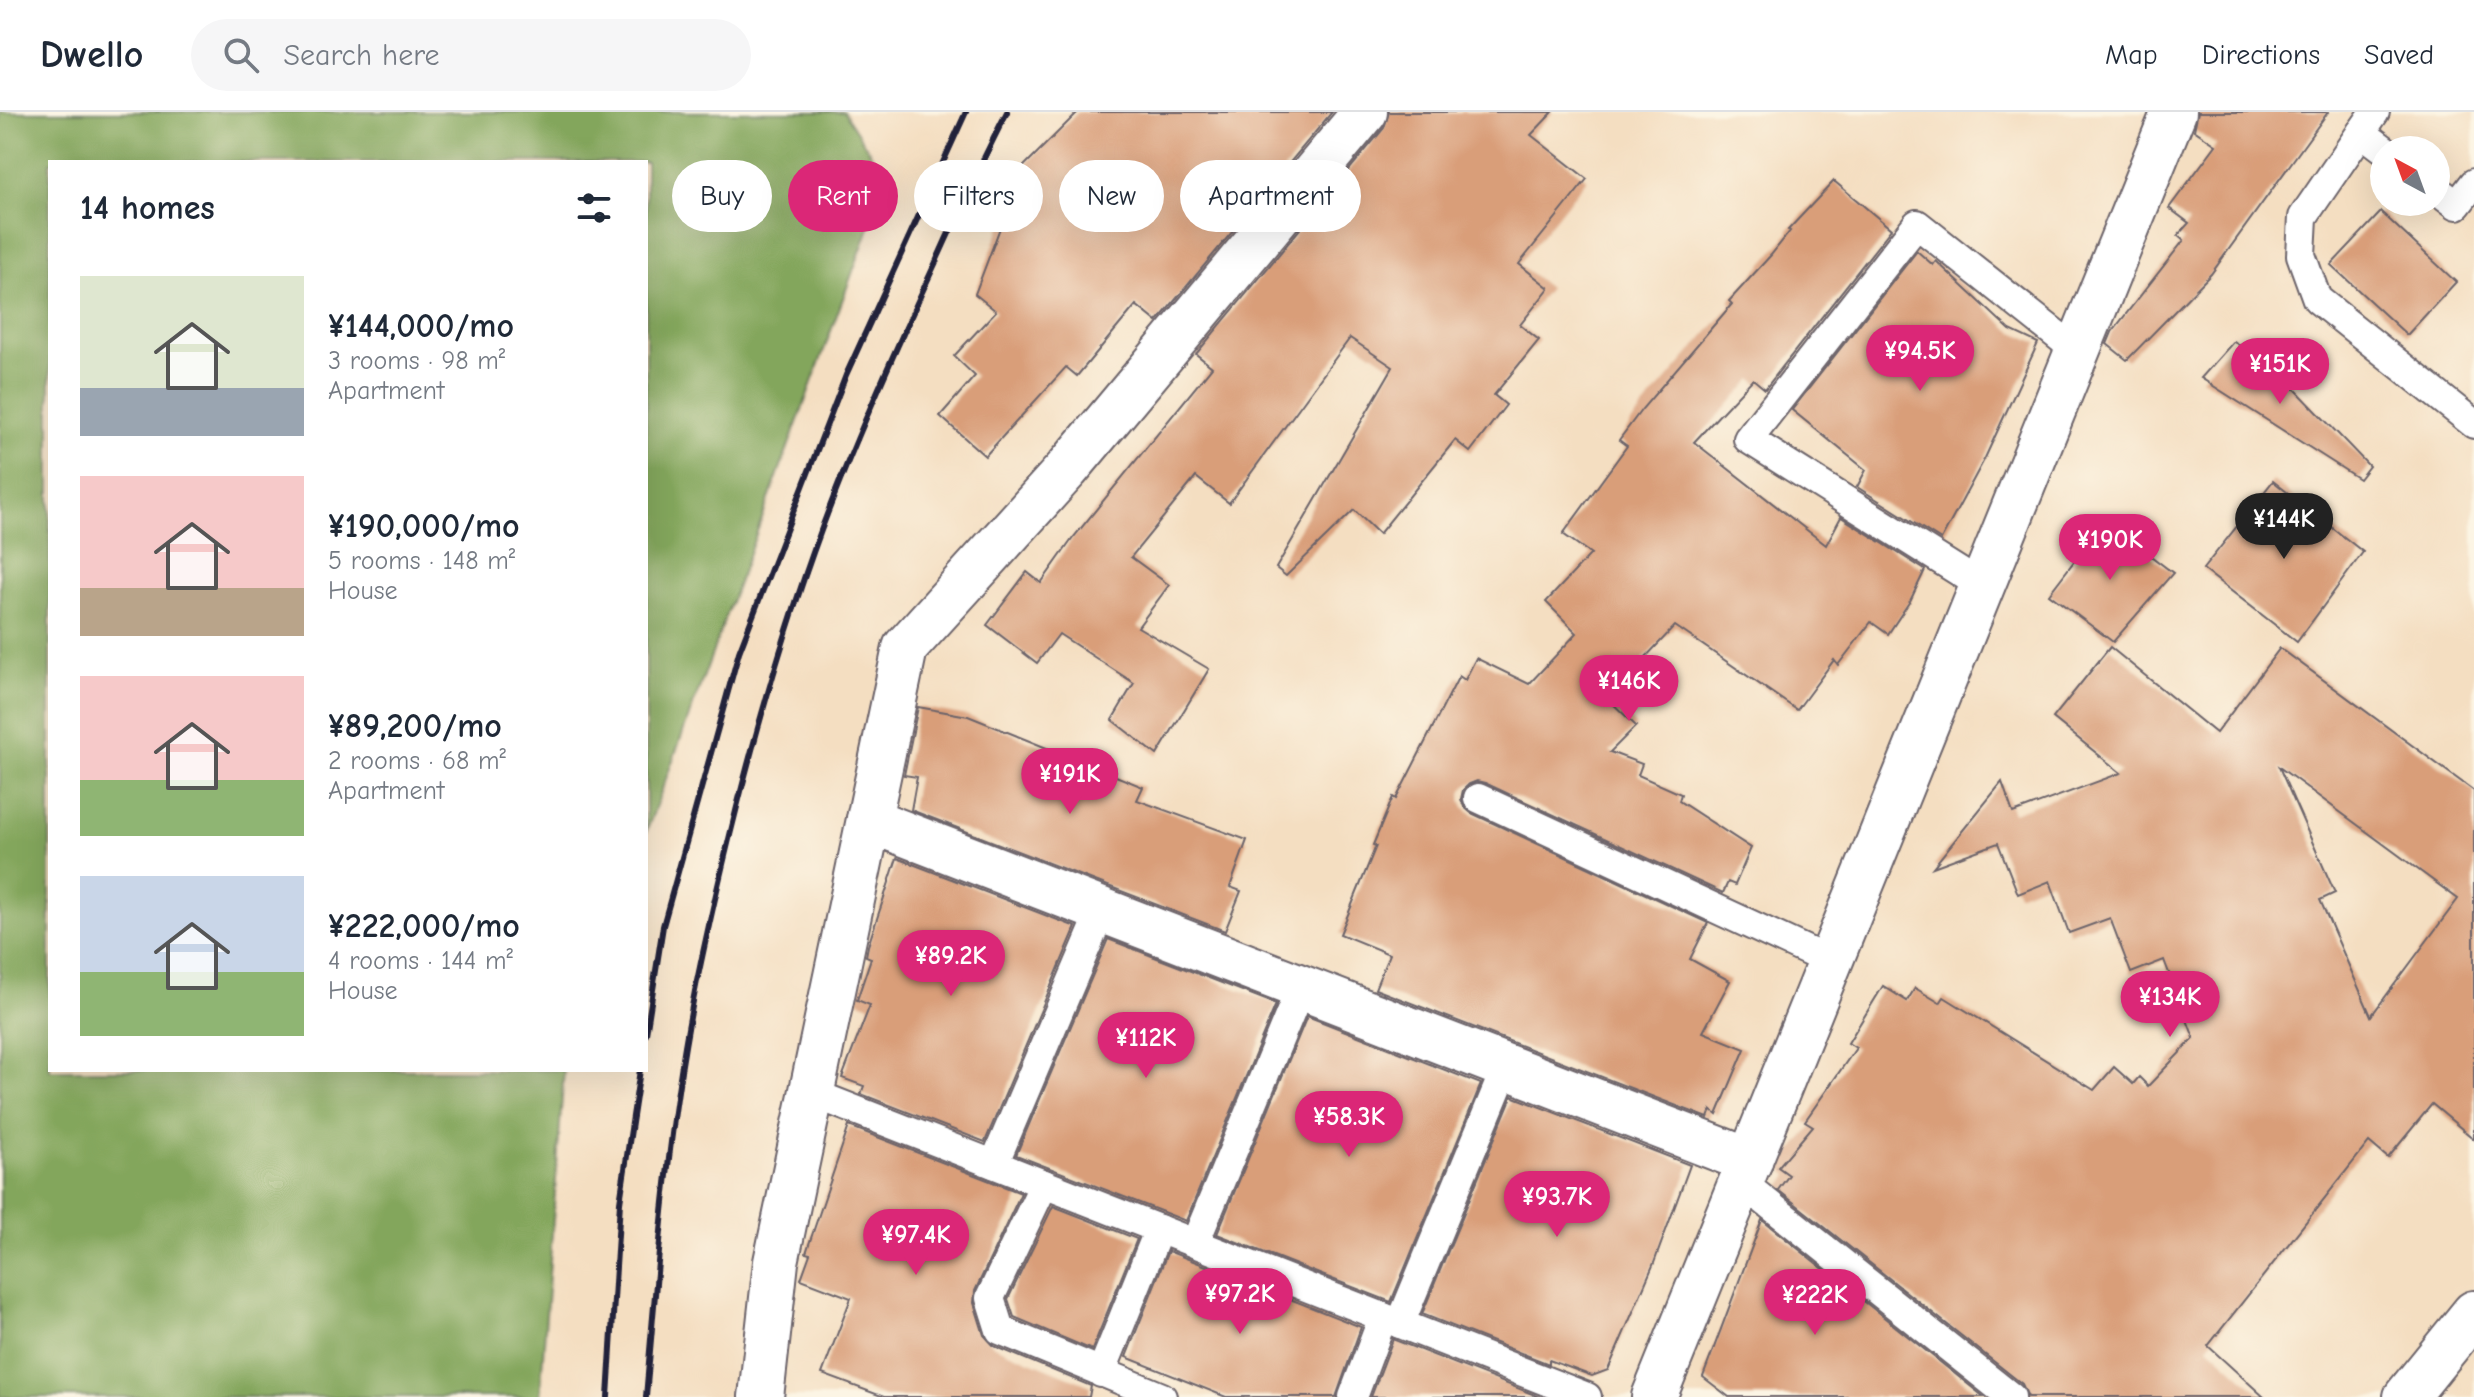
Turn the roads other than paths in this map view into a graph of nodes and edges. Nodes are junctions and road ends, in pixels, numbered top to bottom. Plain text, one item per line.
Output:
1 (1365, 112) edge
2 (2174, 112) edge
3 (2368, 122) edge
4 (2474, 183) edge
5 (2450, 200) edge
6 (2077, 351) junction
7 (2474, 424) edge
8 (1982, 586) junction
9 (1478, 798) dead end
10 (869, 820) junction
11 (1102, 910) junction
12 (1831, 962) junction
13 (1301, 987) junction
14 (1506, 1067) junction
15 (812, 1093) junction
16 (994, 1164) junction
17 (1746, 1172) junction
18 (1044, 1184) junction
19 (1159, 1229) junction
20 (1195, 1243) junction
21 (2474, 1313) edge
22 (1391, 1320) junction
23 (1101, 1373) junction
24 (761, 1397) edge
25 (1162, 1397) edge
26 (1353, 1397) edge
27 (1587, 1397) edge
28 (1654, 1397) edge
29 (2011, 1397) edge
30 (2406, 1397) edge

1 - 10 street
2 - 6 street
3 - 7 lane
4 - 5 lane
6 - 8 street
6 - 8 lane
8 - 12 street
9 - 12 lane
10 - 11 street
10 - 15 street
11 - 13 street
11 - 16 lane
12 - 17 street
13 - 14 street
13 - 20 lane
14 - 17 street
14 - 22 lane
15 - 16 lane
15 - 24 street
16 - 18 lane
17 - 28 street
17 - 29 lane
18 - 19 lane
18 - 23 lane
19 - 20 lane
19 - 23 lane
20 - 22 lane
21 - 30 street
22 - 26 lane
22 - 27 lane
23 - 25 lane

